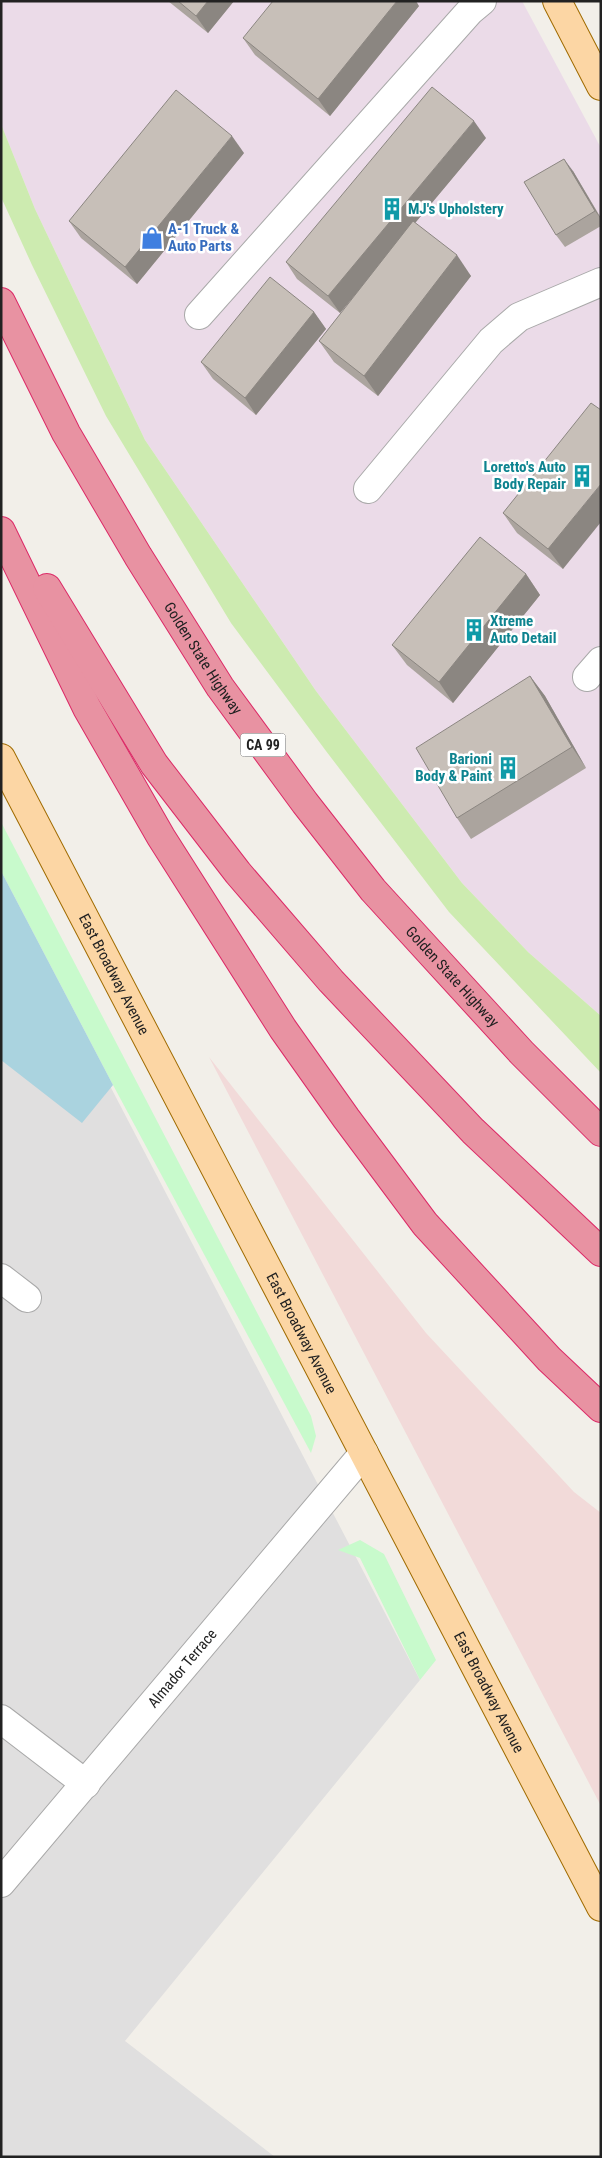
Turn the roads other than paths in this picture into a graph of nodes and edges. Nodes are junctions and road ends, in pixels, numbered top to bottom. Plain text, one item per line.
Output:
1 (557, 1) edge
2 (472, 4) edge
3 (601, 86) edge
4 (601, 282) edge
5 (1, 302) edge
6 (199, 315) dead end
7 (368, 489) dead end
8 (1, 512) edge
9 (1, 531) edge
10 (1, 758) edge
11 (601, 1132) edge
12 (601, 1252) edge
13 (1, 1278) edge
14 (27, 1298) dead end
15 (601, 1408) edge
16 (364, 1453) junction
17 (1, 1718) edge
18 (86, 1784) junction
19 (1, 1883) edge
20 (601, 1907) edge

1 - 3 main road
2 - 6 street
4 - 7 street
5 - 11 highway, Golden State Highway / CA 99
8 - 12 highway
9 - 15 highway
10 - 16 main road, East Broadway Avenue
13 - 14 street
16 - 18 street, Almador Terrace
16 - 20 main road, East Broadway Avenue
17 - 18 street
18 - 19 street, Almador Terrace

